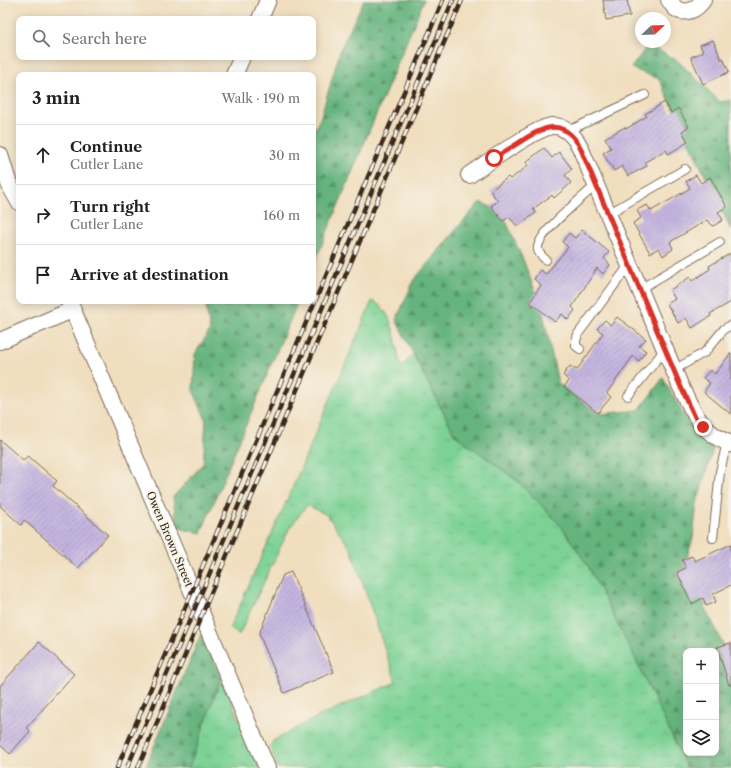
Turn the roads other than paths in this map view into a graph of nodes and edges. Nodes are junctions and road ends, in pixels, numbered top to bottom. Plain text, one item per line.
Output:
1 (268, 0) edge
2 (669, 0) edge
3 (703, 0) edge
4 (261, 16) edge
5 (241, 60) edge
6 (235, 72) edge
7 (645, 95) dead end
8 (568, 131) junction
9 (0, 155) edge
10 (686, 169) dead end
11 (469, 175) dead end
12 (596, 185) junction
13 (16, 197) edge
14 (608, 214) junction
15 (720, 242) dead end
16 (546, 260) dead end
17 (630, 264) junction
18 (640, 290) junction
19 (71, 305) edge
20 (731, 324) edge
21 (0, 341) edge
22 (580, 349) dead end
23 (665, 349) junction
24 (674, 370) junction
25 (628, 396) dead end
26 (729, 443) edge
27 (713, 538) dead end
28 (267, 768) edge

1 - 4 street
2 - 3 street
5 - 6 street
7 - 8 lane
8 - 11 street
8 - 12 street
9 - 13 street
10 - 14 lane
12 - 14 street
12 - 16 lane
14 - 17 street
15 - 18 lane
17 - 18 street
17 - 22 lane
18 - 23 street
19 - 21 street
19 - 28 street, Owen Brown Street
20 - 24 lane
23 - 24 street
23 - 25 lane
24 - 26 street
26 - 27 lane

